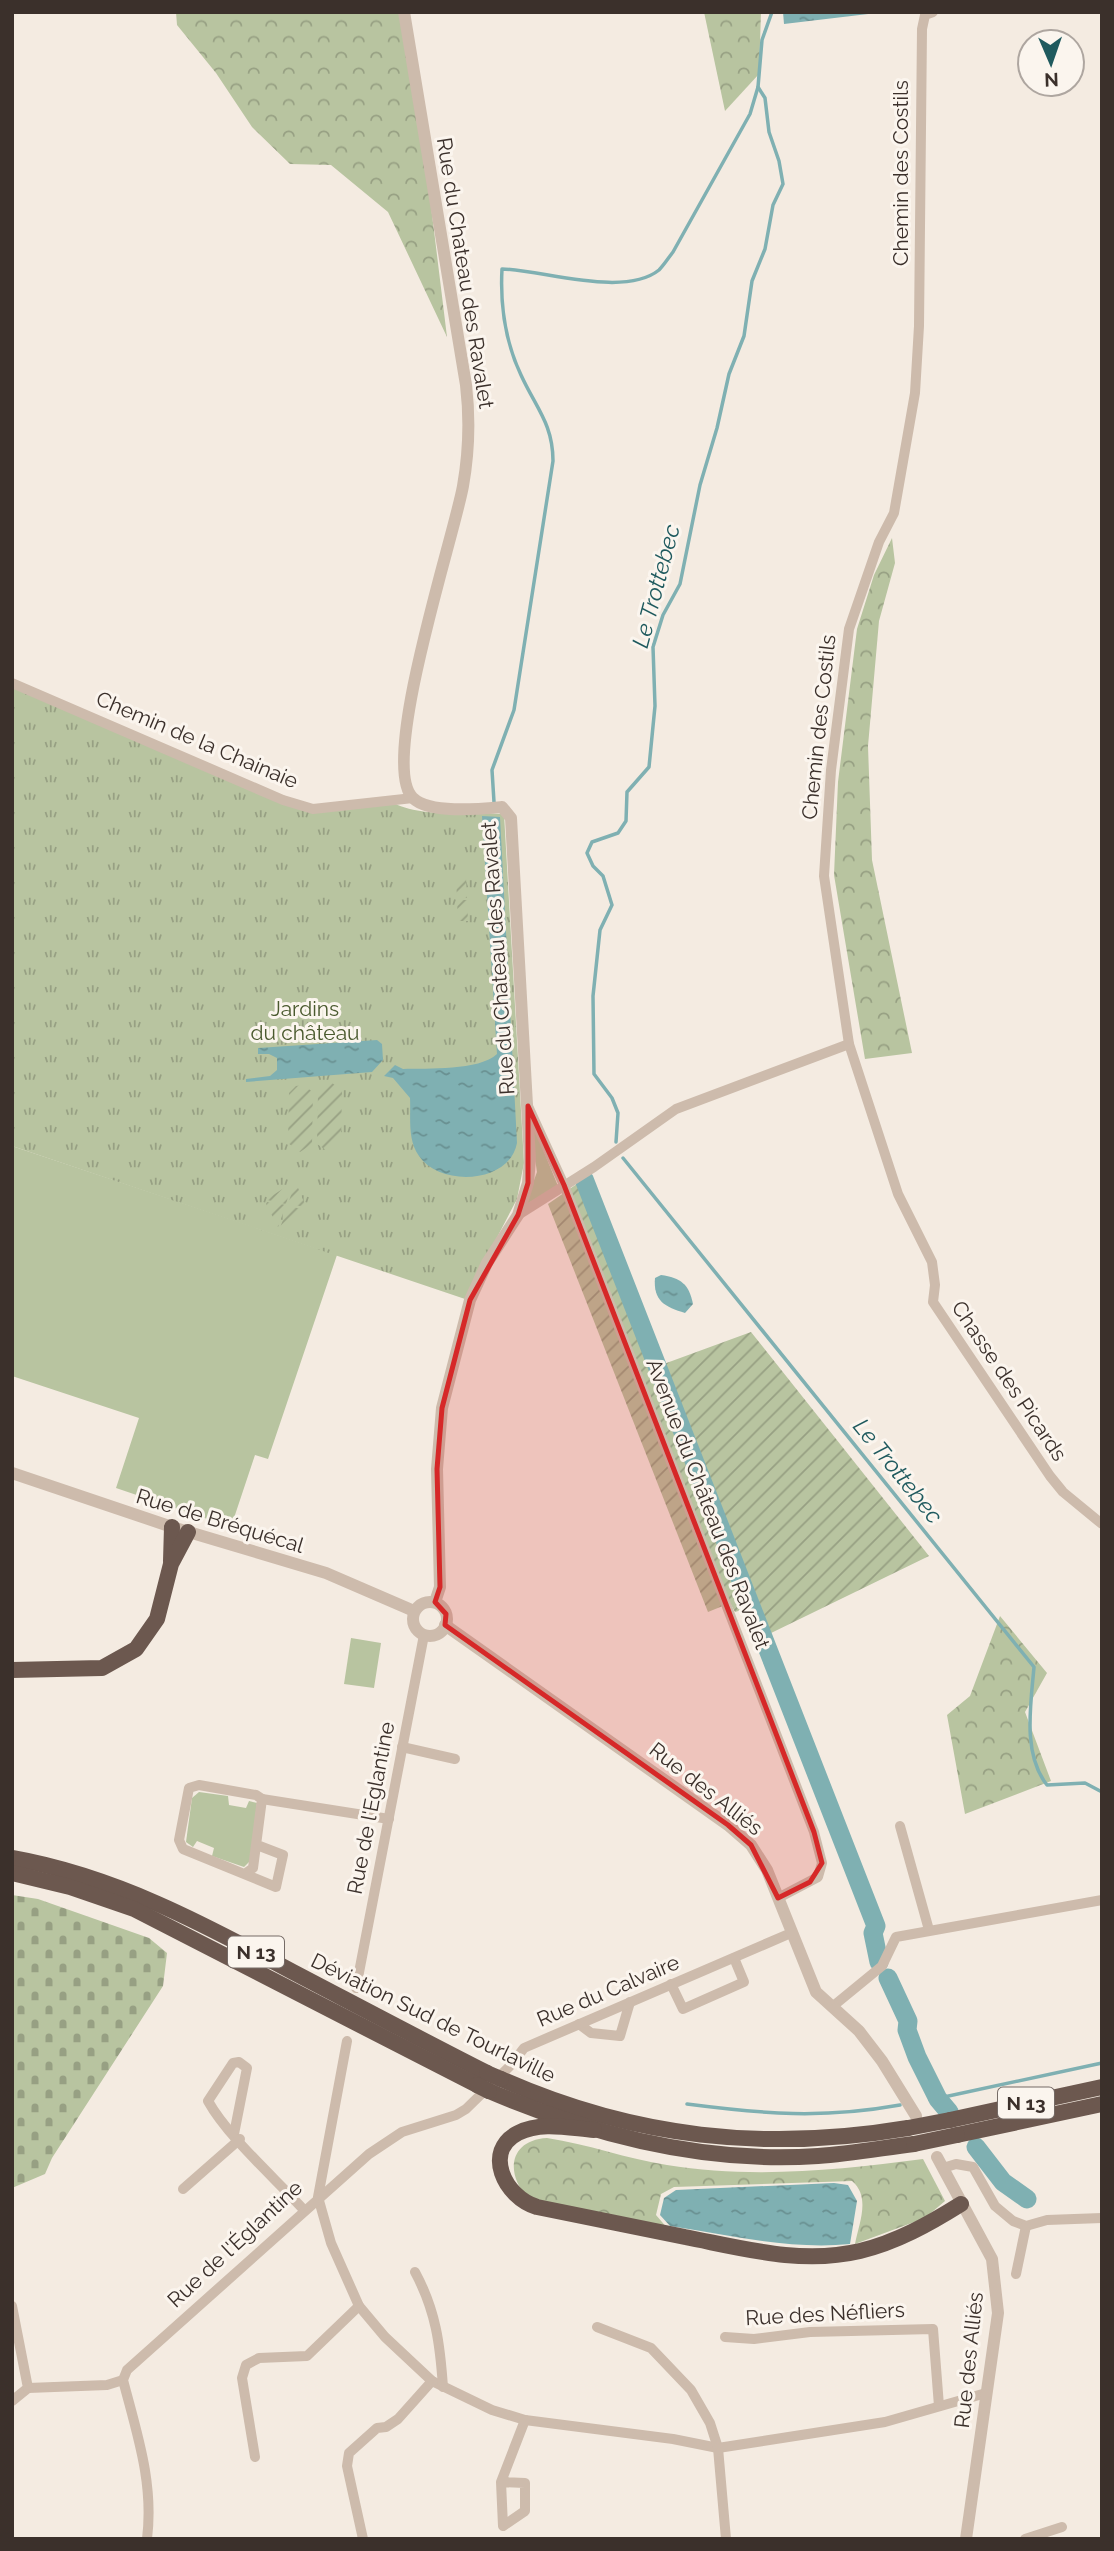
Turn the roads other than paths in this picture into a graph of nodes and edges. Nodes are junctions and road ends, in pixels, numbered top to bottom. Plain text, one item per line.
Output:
1 (404, 12) edge
2 (933, 12) edge
3 (12, 683) edge
4 (412, 798) junction
5 (849, 1044) junction
6 (528, 1106) junction
7 (564, 1185) junction
8 (518, 1215) junction
9 (12, 1473) edge
10 (1102, 1524) edge
11 (172, 1527) junction
12 (188, 1532) junction
13 (172, 1564) junction
14 (435, 1602) junction
15 (414, 1611) junction
16 (445, 1625) junction
17 (424, 1634) junction
18 (12, 1670) edge
19 (402, 1747) junction
20 (455, 1759) dead end
21 (262, 1799) junction
22 (389, 1819) junction
23 (900, 1826) dead end
24 (257, 1845) junction
25 (12, 1858) edge
26 (246, 1873) junction
27 (12, 1874) edge
28 (36, 1878) junction
29 (12, 1879) edge
30 (778, 1898) junction
31 (1102, 1900) edge
32 (929, 1930) junction
33 (790, 1933) junction
34 (734, 1958) junction
35 (671, 1984) junction
36 (355, 1989) dead end
37 (630, 2002) junction
38 (832, 2007) junction
39 (579, 2024) junction
40 (347, 2041) dead end
41 (488, 2082) junction
42 (1102, 2087) edge
43 (1102, 2104) edge
44 (954, 2127) junction
45 (913, 2129) junction
46 (594, 2130) junction
47 (237, 2136) junction
48 (940, 2162) joint
49 (183, 2189) dead end
50 (318, 2197) junction
51 (961, 2204) junction
52 (304, 2210) junction
53 (1102, 2218) edge
54 (1026, 2226) junction
55 (415, 2272) dead end
56 (1016, 2274) dead end
57 (12, 2306) edge
58 (359, 2306) junction
59 (597, 2327) dead end
60 (724, 2337) dead end
61 (123, 2381) junction
62 (432, 2381) junction
63 (443, 2386) junction
64 (28, 2388) junction
65 (986, 2393) junction
66 (12, 2401) edge
67 (939, 2406) junction
68 (525, 2420) junction
69 (718, 2448) junction
70 (255, 2457) dead end
71 (501, 2482) junction
72 (503, 2526) junction
73 (1062, 2527) dead end
74 (147, 2539) edge
75 (363, 2539) edge
76 (506, 2539) edge
77 (726, 2539) edge
78 (966, 2539) edge
79 (1025, 2539) edge

1 - 4 street, Rue du Chateau des Ravalet
2 - 5 street, Chemin des Costils
3 - 4 street, Chemin de la Chainaie
4 - 6 street, Rue du Chateau des Ravalet
5 - 7 street
5 - 10 street, Chasse des Picards
6 - 7 street, Avenue du Château des Ravalet
6 - 8 street, Rue du Chateau des Ravalet
7 - 8 street
7 - 30 street, Avenue du Château des Ravalet
8 - 14 street, Rue du Chateau des Ravalet
9 - 11 street, Rue de Bréquécal
11 - 12 street, Rue de Bréquécal
11 - 13 highway
12 - 13 highway
12 - 15 street, Rue de Bréquécal
13 - 18 highway
14 - 15 street
14 - 16 street
15 - 17 street
16 - 17 street
16 - 30 street, Rue des Alliés
17 - 19 street, Rue de l'Eglantine
19 - 20 street
19 - 22 street, Rue de l'Eglantine
21 - 22 street
21 - 24 street
21 - 26 street
22 - 36 street, Rue de l'Eglantine
23 - 32 street
24 - 26 street
24 - 26 street
25 - 41 highway, Déviation Sud de Tourlaville / N 13
27 - 28 highway, Déviation Sud de Tourlaville / N 13
28 - 29 highway
28 - 41 highway, Déviation Sud de Tourlaville / N 13
30 - 33 street, Rue des Alliés
31 - 32 street
32 - 38 street
33 - 34 street, Rue du Calvaire
33 - 38 street, Rue des Alliés
34 - 35 street, Rue du Calvaire
34 - 35 street
35 - 37 street, Rue du Calvaire
37 - 39 street, Rue du Calvaire
37 - 39 street
38 - 45 street, Rue des Alliés
39 - 50 street, Rue du Calvaire
40 - 50 street, Rue de l'Églantine
41 - 45 highway, Déviation Sud de Tourlaville / N 13
41 - 46 highway, Déviation Sud de Tourlaville / N 13
42 - 44 highway, Déviation Sud de Tourlaville / N 13
43 - 44 highway, Déviation Sud de Tourlaville / N 13
44 - 45 highway, Déviation Sud de Tourlaville / N 13, bridge
45 - 46 highway, Déviation Sud de Tourlaville / N 13
46 - 51 highway
47 - 47 street
47 - 49 street
47 - 52 street
48 - 51 street, Rue des Alliés
48 - 54 street
50 - 52 street, Rue de l'Églantine
50 - 58 street
51 - 65 street, Rue des Alliés
52 - 61 street, Rue de l'Églantine
53 - 54 street
54 - 56 street
55 - 63 street
57 - 64 street
58 - 62 street
58 - 70 street
59 - 69 street
60 - 67 street, Rue des Néfliers
61 - 64 street
61 - 74 street
62 - 63 street
62 - 75 street
63 - 68 street
64 - 66 street
65 - 67 street
65 - 78 street, Rue des Alliés
67 - 69 street
68 - 69 street
68 - 71 street
69 - 77 street
71 - 72 street
71 - 72 street
72 - 76 street
73 - 79 street

